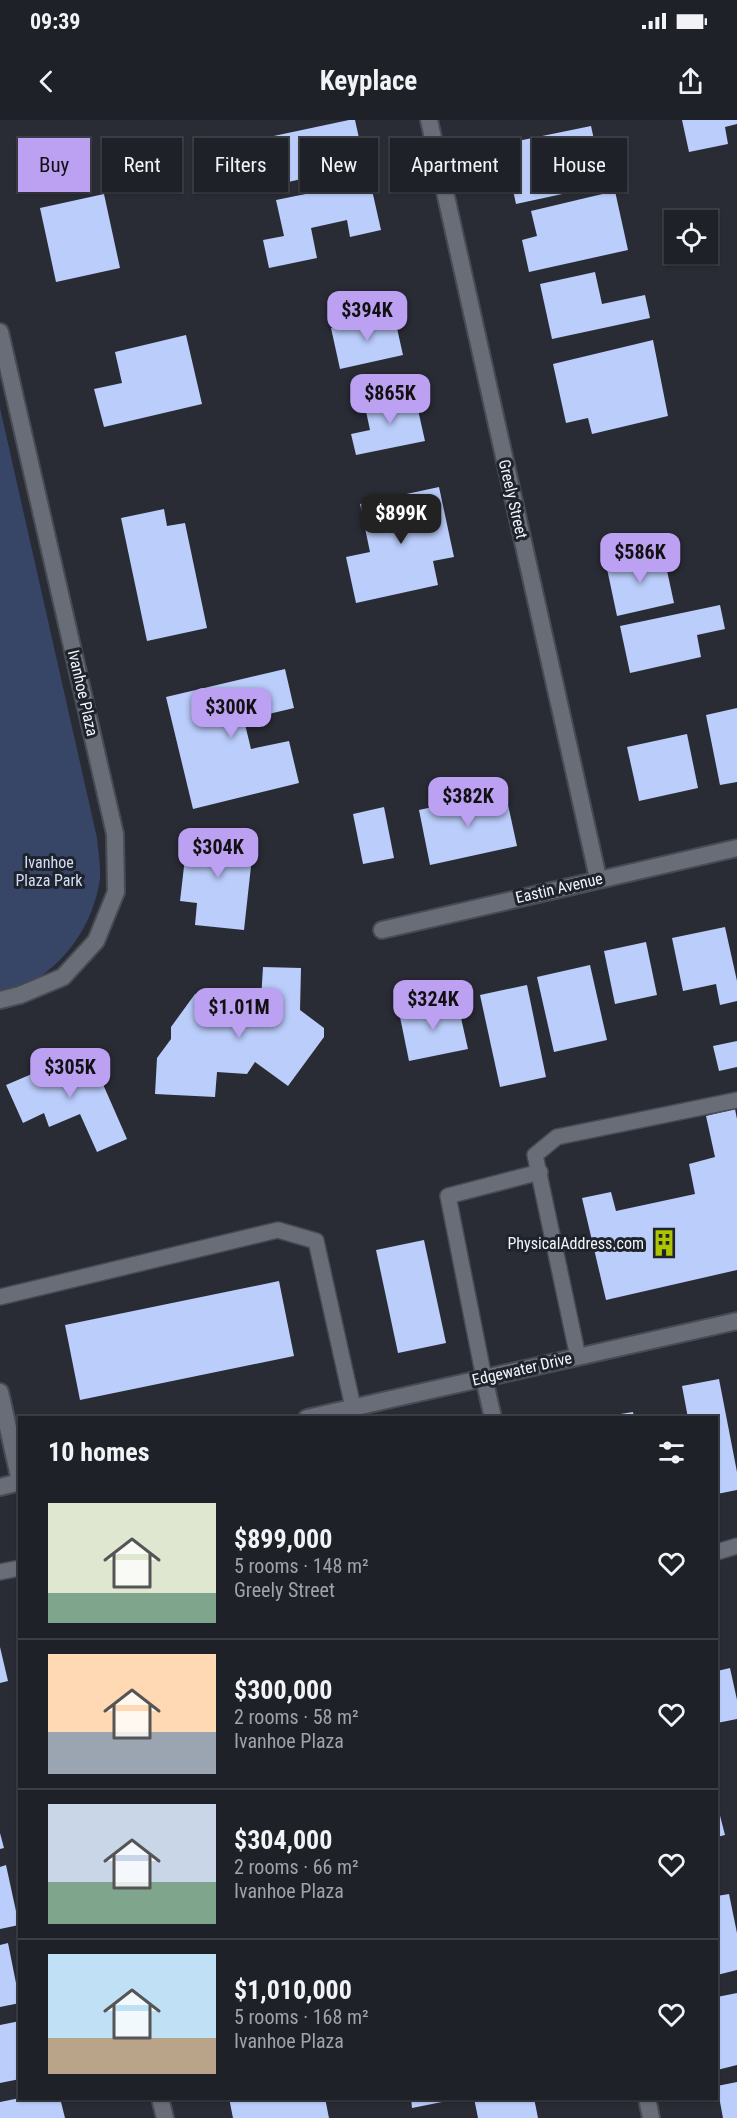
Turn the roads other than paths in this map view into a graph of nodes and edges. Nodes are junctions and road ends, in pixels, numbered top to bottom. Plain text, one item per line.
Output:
1 (429, 120) edge
2 (0, 332) edge
3 (737, 848) edge
4 (598, 878) junction
5 (382, 930) dead end
6 (0, 1000) edge
7 (737, 1100) edge
8 (540, 1172) junction
9 (0, 1297) edge
10 (737, 1321) edge
11 (578, 1357) junction
12 (484, 1377) junction
13 (0, 1392) edge
14 (353, 1407) junction
15 (315, 1416) edge
16 (493, 1416) edge
17 (18, 1473) edge
18 (18, 1482) edge
19 (0, 1487) edge
20 (737, 1546) edge
21 (718, 1552) edge
22 (18, 1568) edge
23 (0, 1572) edge
24 (160, 2100) edge
25 (647, 2100) edge
26 (165, 2118) edge
27 (651, 2118) edge

1 - 4 street, Greely Street
2 - 6 street, Ivanhoe Plaza
3 - 4 street, Eastin Avenue
4 - 5 street, Eastin Avenue
7 - 8 lane
8 - 11 lane
8 - 12 lane
9 - 14 lane
10 - 11 street, Edgewater Drive
11 - 12 street, Edgewater Drive
12 - 14 street, Edgewater Drive
12 - 16 street
13 - 17 street
14 - 15 street, Edgewater Drive
18 - 19 street
20 - 21 lane
22 - 23 lane
24 - 26 street
25 - 27 street

